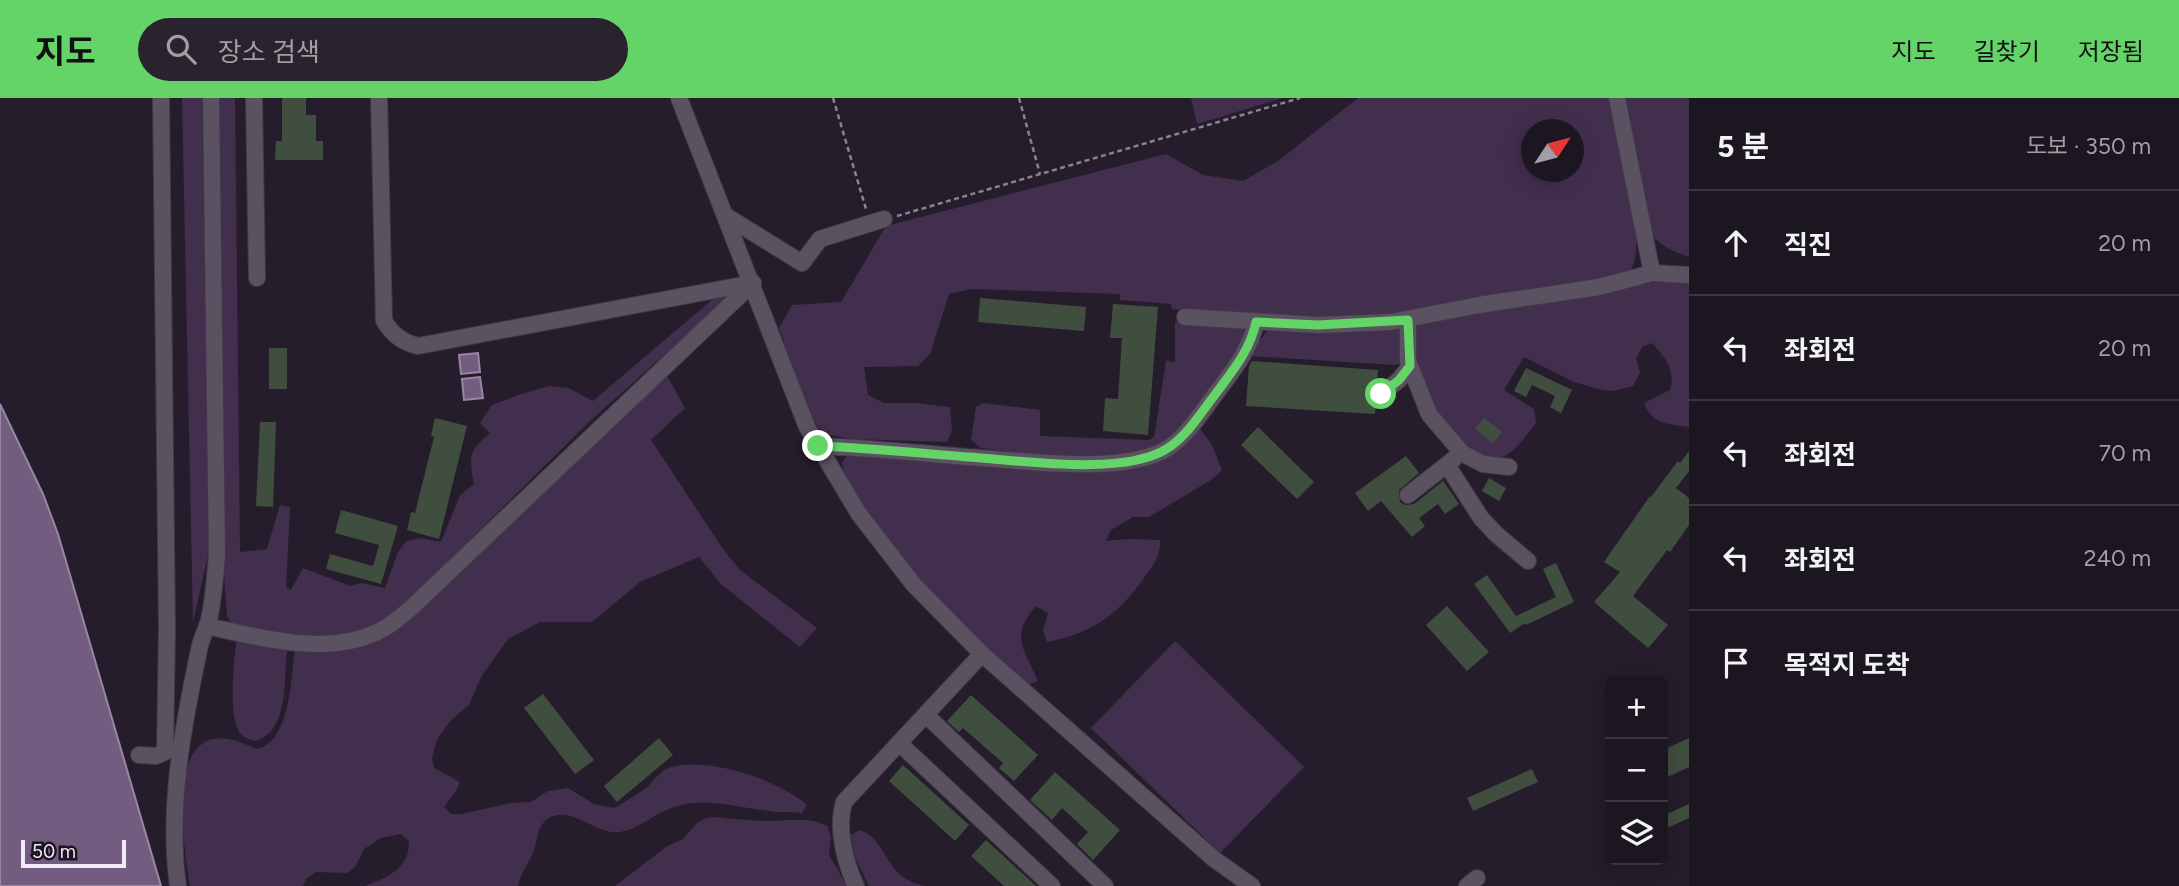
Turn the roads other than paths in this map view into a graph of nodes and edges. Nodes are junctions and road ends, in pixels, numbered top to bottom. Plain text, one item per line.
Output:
1 (160, 98) edge
2 (211, 98) edge
3 (254, 98) edge
4 (379, 98) edge
5 (679, 98) edge
6 (1617, 98) edge
7 (726, 216) junction
8 (877, 221) road end
9 (1652, 273) junction
10 (1689, 275) edge
11 (257, 278) dead end
12 (753, 283) junction
13 (1185, 317) dead end
14 (1408, 320) junction
15 (1256, 322) junction
16 (1410, 366) junction
17 (1381, 394) dead end
18 (818, 446) junction
19 (1462, 453) junction
20 (1447, 465) junction
21 (1509, 467) dead end
22 (1408, 495) dead end
23 (1528, 561) dead end
24 (207, 626) junction
25 (982, 654) junction
26 (926, 715) junction
27 (899, 743) junction
28 (139, 755) dead end
29 (178, 886) edge
30 (856, 886) edge
31 (1052, 886) edge
32 (1105, 886) edge
33 (1252, 886) edge

1 - 28 street
2 - 24 street
3 - 11 street
4 - 12 street
5 - 7 street
6 - 9 street
7 - 8 street
7 - 12 street
9 - 10 street
9 - 14 street
12 - 18 street
12 - 24 street
13 - 15 street
14 - 15 street
14 - 16 street
15 - 18 street
16 - 17 street
16 - 19 street
18 - 25 street
19 - 20 street
19 - 21 street
20 - 22 street
20 - 23 street
24 - 29 street
25 - 26 street
25 - 33 street
26 - 27 street
26 - 32 street
27 - 30 street
27 - 31 street

